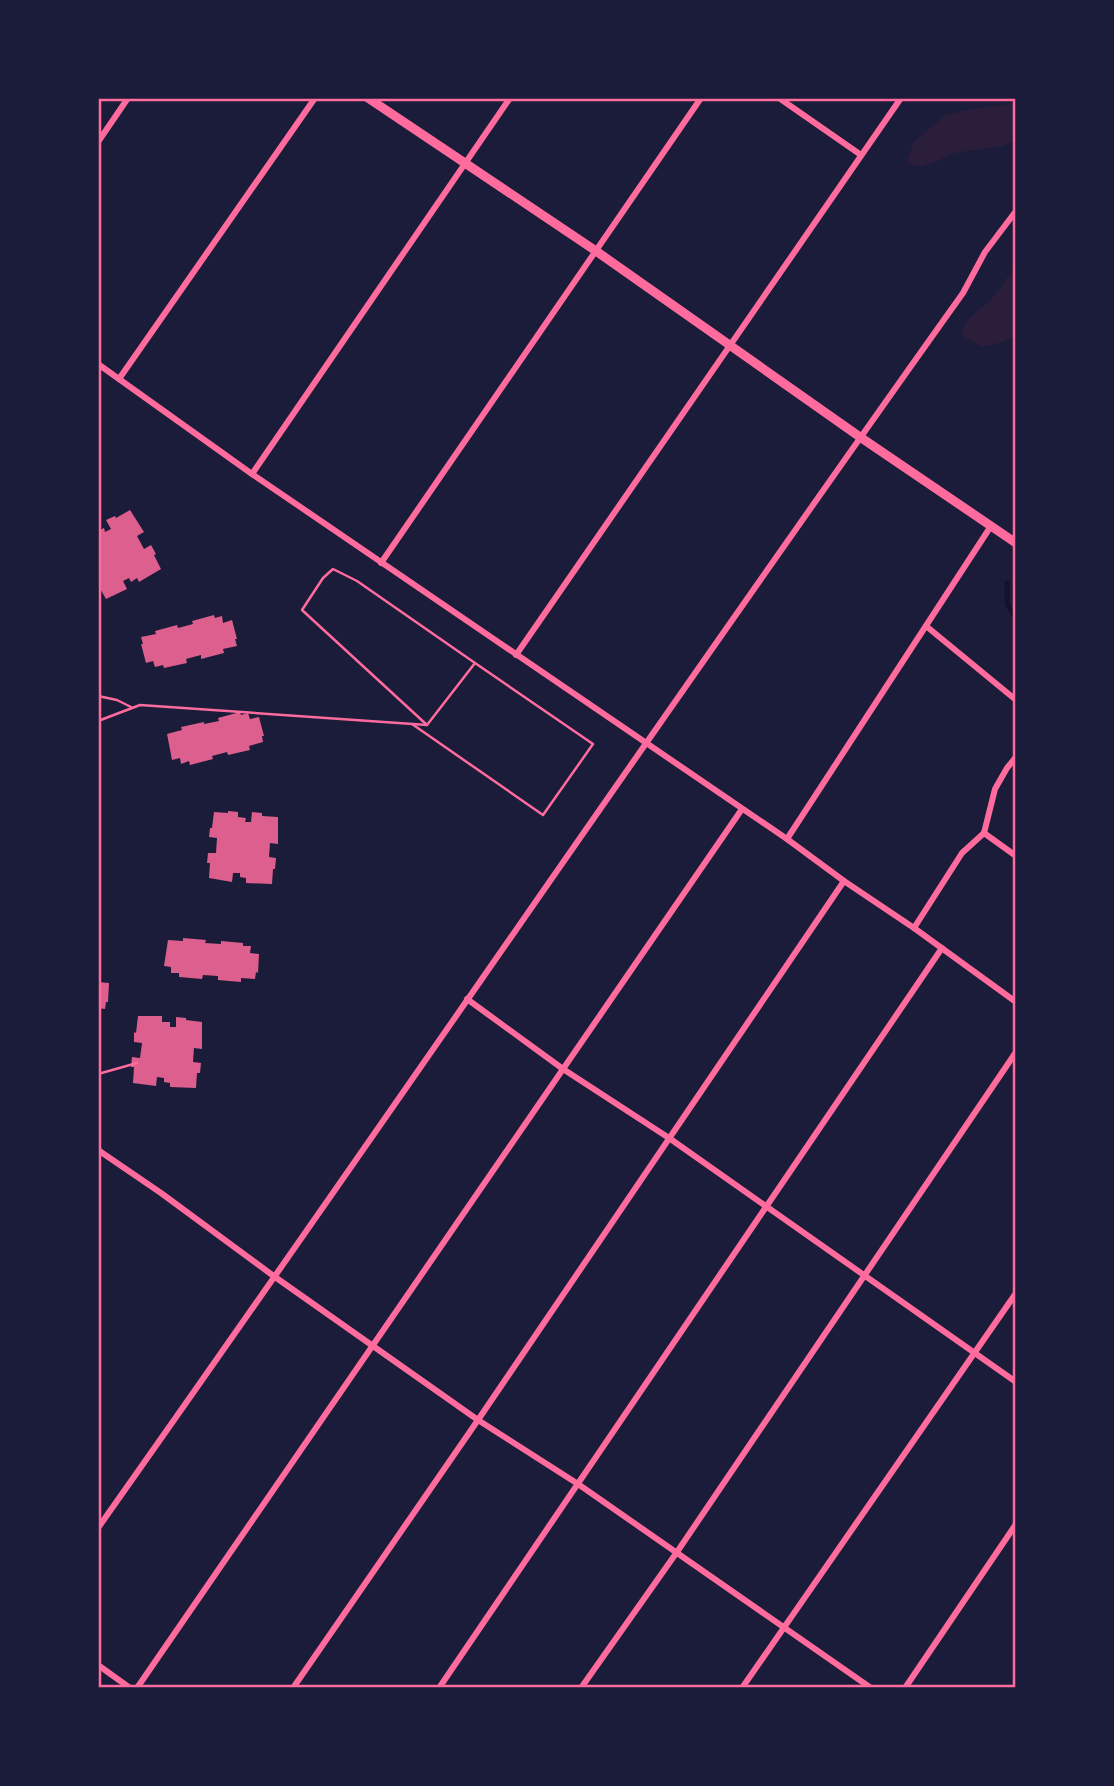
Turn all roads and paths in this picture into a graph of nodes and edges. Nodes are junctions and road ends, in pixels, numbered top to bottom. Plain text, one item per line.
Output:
1 (128, 98) edge
2 (314, 98) edge
3 (368, 98) edge
4 (510, 98) edge
5 (701, 98) edge
6 (779, 98) edge
7 (901, 98) edge
8 (98, 142) edge
9 (861, 155) junction
10 (465, 164) junction
11 (1016, 211) edge
12 (596, 251) junction
13 (731, 346) junction
14 (98, 364) edge
15 (119, 379) junction
16 (860, 437) junction
17 (252, 474) junction
18 (991, 526) junction
19 (1016, 543) edge
20 (382, 562) junction
21 (926, 626) junction
22 (516, 655) junction
23 (475, 663) junction
24 (98, 696) edge
25 (1016, 700) edge
26 (134, 708) junction
27 (98, 721) edge
28 (412, 724) junction
29 (427, 725) junction
30 (645, 743) junction
31 (1016, 757) edge
32 (742, 809) junction
33 (984, 833) junction
34 (787, 839) junction
35 (1016, 856) edge
36 (844, 881) junction
37 (914, 928) junction
38 (942, 948) junction
39 (467, 999) junction
40 (1016, 1002) edge
41 (1016, 1052) edge
42 (137, 1063) dead end
43 (563, 1069) junction
44 (98, 1074) edge
45 (668, 1138) junction
46 (98, 1150) edge
47 (767, 1207) junction
48 (864, 1275) junction
49 (275, 1277) junction
50 (1016, 1293) edge
51 (373, 1346) junction
52 (975, 1353) junction
53 (1016, 1382) edge
54 (478, 1420) junction
55 (578, 1484) junction
56 (1016, 1524) edge
57 (98, 1528) edge
58 (677, 1552) junction
59 (784, 1627) junction
60 (98, 1665) edge
61 (130, 1688) edge
62 (137, 1688) edge
63 (293, 1688) edge
64 (439, 1688) edge
65 (581, 1688) edge
66 (742, 1688) edge
67 (871, 1688) edge
68 (905, 1688) edge

1 - 8 street
2 - 15 street
3 - 10 main road
4 - 10 street
5 - 12 street
6 - 9 street
7 - 9 street
9 - 13 street
10 - 12 main road
10 - 17 street
11 - 16 street
12 - 13 main road
12 - 20 street
13 - 16 main road
13 - 22 street
14 - 15 street
15 - 17 street
16 - 18 main road
16 - 30 street
17 - 20 street
18 - 19 main road
18 - 21 street
20 - 22 street
21 - 25 street
21 - 34 street
22 - 30 street
23 - 28 lane
23 - 29 lane
23 - 29 lane
24 - 26 lane
26 - 27 lane
26 - 28 lane
28 - 29 lane
30 - 32 street
30 - 39 street
31 - 33 street
32 - 34 street
32 - 43 street
33 - 35 street
33 - 37 street
34 - 36 street
36 - 37 street
36 - 45 street
37 - 38 street
38 - 40 street
38 - 47 street
39 - 43 street
39 - 49 street
41 - 48 street
42 - 44 lane
43 - 45 street
43 - 51 street
45 - 47 street
45 - 54 street
46 - 49 street
47 - 48 street
47 - 55 street
48 - 52 street
48 - 58 street
49 - 51 street
49 - 57 street
50 - 52 street
51 - 54 street
51 - 62 street
52 - 53 street
52 - 59 street
54 - 55 street
54 - 63 street
55 - 58 street
55 - 64 street
56 - 68 street
58 - 59 street
58 - 65 street
59 - 66 street
59 - 67 street
60 - 61 street

